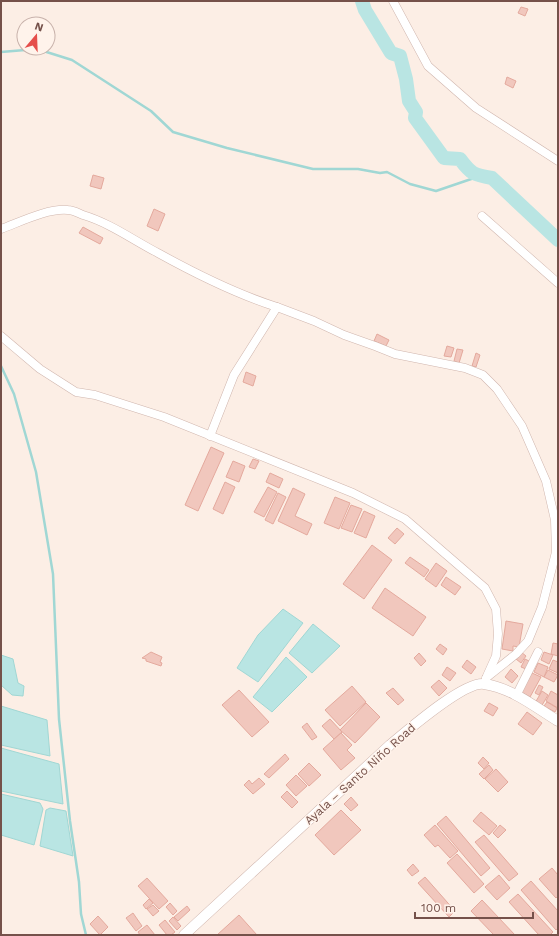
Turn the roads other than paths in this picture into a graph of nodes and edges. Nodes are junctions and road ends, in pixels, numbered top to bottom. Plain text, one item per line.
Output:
1 (393, 1) edge
2 (558, 161) edge
3 (482, 216) dead end
4 (1, 229) edge
5 (558, 283) edge
6 (277, 307) junction
7 (1, 336) edge
8 (210, 436) junction
9 (538, 652) dead end
10 (485, 681) junction
11 (516, 696) junction
12 (558, 721) edge
13 (184, 935) edge

1 - 2 street
3 - 5 street
4 - 6 street
6 - 8 street
6 - 10 street
7 - 8 street
8 - 10 street
9 - 11 street
10 - 11 street
10 - 13 street, Ayala – Santo Niño Road
11 - 12 street

